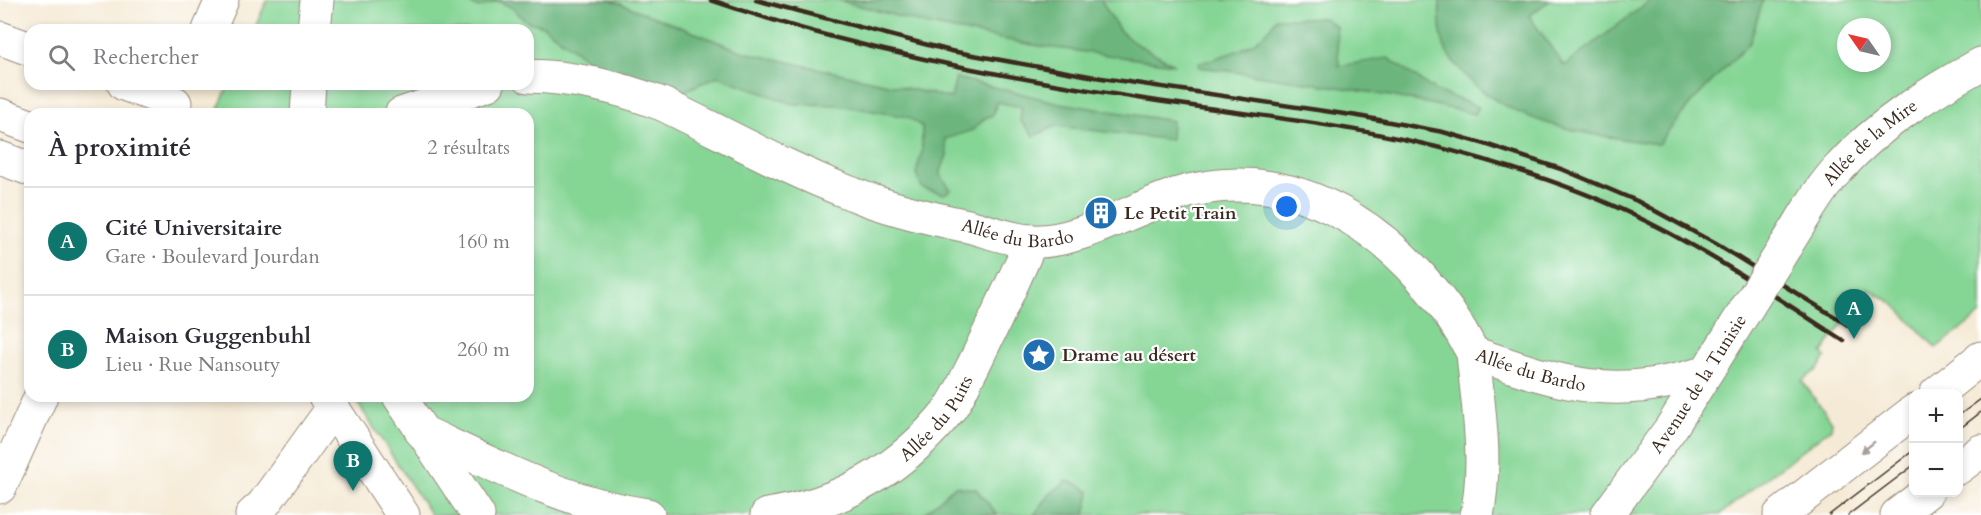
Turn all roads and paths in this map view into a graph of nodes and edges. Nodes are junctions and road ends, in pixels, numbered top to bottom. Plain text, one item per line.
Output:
1 (222, 0) edge
2 (317, 0) edge
3 (212, 24) edge
4 (315, 24) edge
5 (0, 38) edge
6 (24, 47) edge
7 (1981, 64) edge
8 (534, 76) edge
9 (144, 90) edge
10 (309, 90) edge
11 (471, 90) edge
12 (176, 100) edge
13 (307, 108) edge
14 (418, 108) edge
15 (0, 115) edge
16 (24, 124) edge
17 (0, 158) edge
18 (24, 167) edge
19 (1031, 241) junction
20 (1785, 247) joint
21 (1473, 353) junction
22 (1981, 358) edge
23 (1704, 373) junction
24 (1941, 389) edge
25 (38, 402) edge
26 (329, 402) edge
27 (403, 402) edge
28 (1909, 415) edge
29 (421, 430) junction
30 (1981, 451) edge
31 (1963, 465) edge
32 (0, 487) edge
33 (1920, 497) edge
34 (252, 515) edge
35 (403, 515) edge
36 (477, 515) edge
37 (648, 515) edge
38 (767, 515) edge
39 (1477, 515) edge
40 (1607, 515) edge
41 (1780, 515) edge
42 (1897, 515) edge

1 - 3 street
2 - 4 street
5 - 6 street
7 - 20 street, Allée de la Mire
8 - 19 street, Allée du Bardo
9 - 12 street
10 - 13 street
11 - 14 street
15 - 16 street
17 - 18 street
19 - 21 street, Allée du Bardo
19 - 38 street, Allée du Puits
20 - 23 street, Avenue de la Tunisie, bridge
21 - 23 street, Allée du Bardo
21 - 39 street
22 - 24 street
23 - 40 street, Avenue de la Tunisie
25 - 32 street
26 - 34 street
26 - 35 street
27 - 29 street
28 -> 41 street
29 - 36 street
29 - 37 street
30 - 31 street
33 - 42 street

